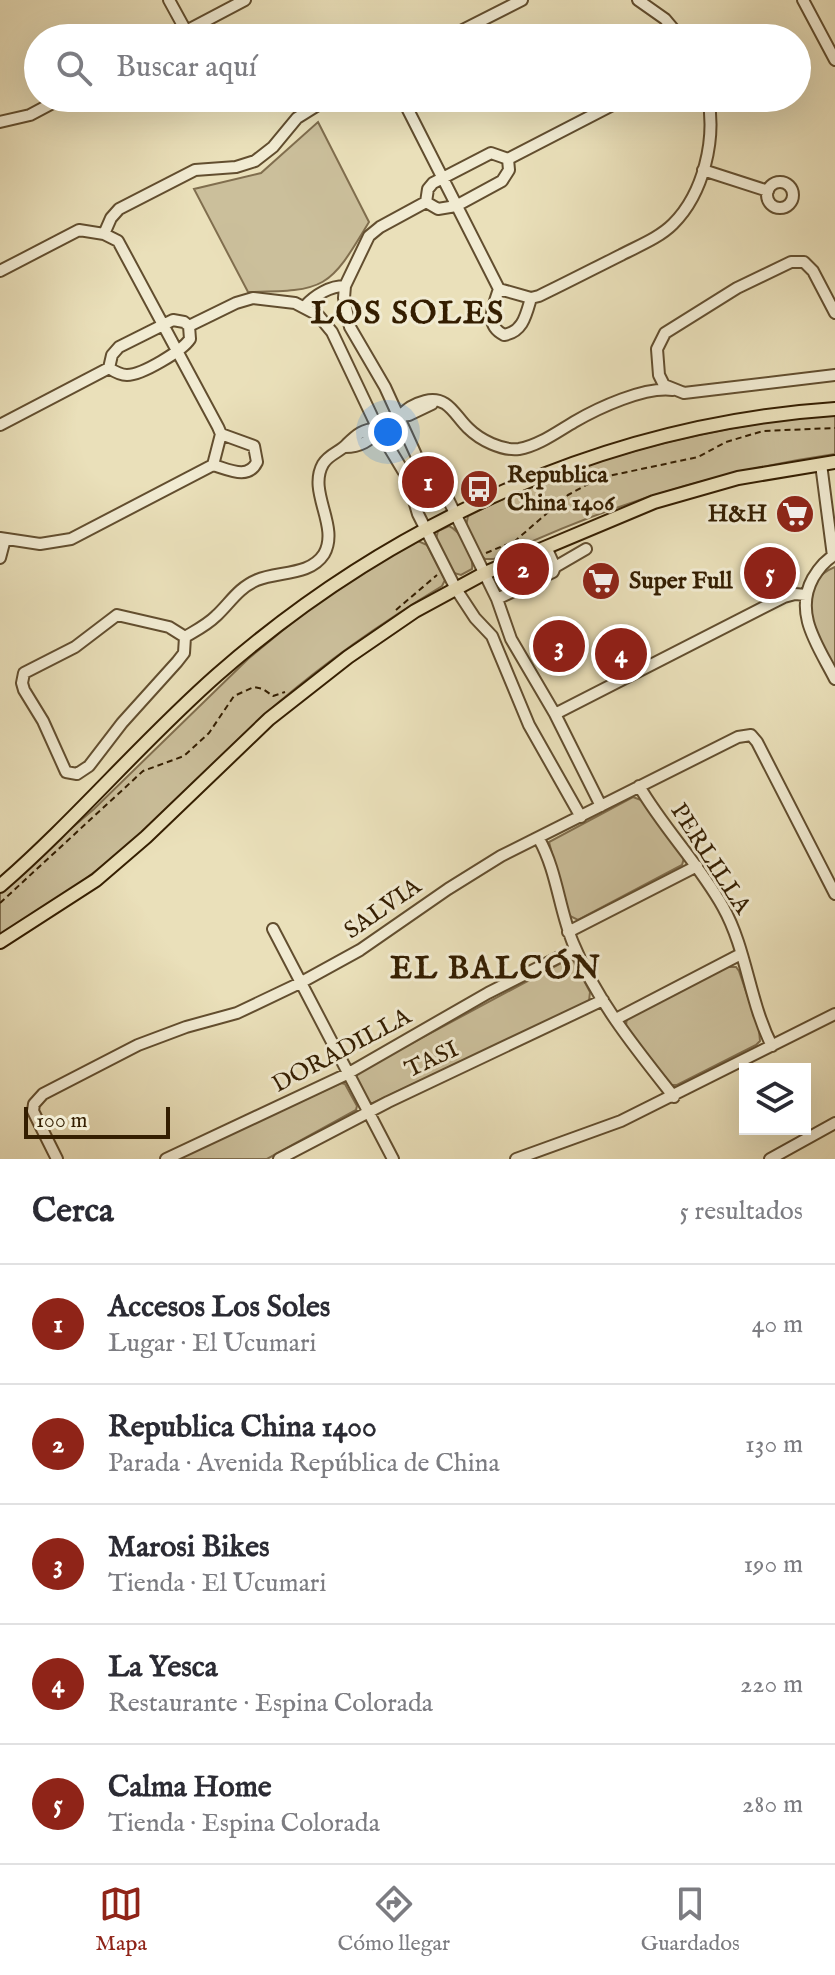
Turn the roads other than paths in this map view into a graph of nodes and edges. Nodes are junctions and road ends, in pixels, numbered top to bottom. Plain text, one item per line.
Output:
1 (169, 0) edge
2 (245, 0) edge
3 (522, 0) edge
4 (638, 0) edge
5 (803, 0) edge
6 (182, 24) edge
7 (199, 24) edge
8 (475, 24) edge
9 (669, 24) edge
10 (835, 60) edge
11 (36, 112) edge
12 (307, 112) edge
13 (409, 112) edge
14 (599, 112) edge
15 (709, 112) edge
16 (0, 122) edge
17 (508, 159) junction
18 (703, 170) junction
19 (441, 177) junction
20 (768, 191) dead end
21 (426, 202) junction
22 (456, 206) junction
23 (104, 234) junction
24 (0, 271) edge
25 (345, 286) junction
26 (499, 289) junction
27 (531, 298) junction
28 (305, 306) junction
29 (835, 313) edge
30 (163, 324) junction
31 (189, 326) junction
32 (177, 351) junction
33 (656, 364) junction
34 (109, 368) junction
35 (835, 375) edge
36 (674, 391) junction
37 (638, 394) junction
38 (835, 409) edge
39 (400, 416) junction
40 (0, 425) edge
41 (378, 429) junction
42 (221, 434) junction
43 (835, 462) edge
44 (821, 464) junction
45 (213, 465) junction
46 (455, 514) junction
47 (426, 530) junction
48 (3, 538) edge
49 (546, 547) junction
50 (586, 549) dead end
51 (834, 555) edge
52 (0, 558) edge
53 (555, 567) junction
54 (485, 573) junction
55 (456, 589) junction
56 (806, 595) junction
57 (497, 599) junction
58 (506, 628) junction
59 (492, 636) junction
60 (185, 637) junction
61 (835, 679) edge
62 (555, 714) junction
63 (639, 786) junction
64 (601, 806) junction
65 (581, 817) junction
66 (539, 839) junction
67 (697, 866) junction
68 (0, 886) edge
69 (835, 894) edge
70 (273, 929) dead end
71 (568, 932) junction
72 (0, 942) edge
73 (575, 949) junction
74 (741, 954) junction
75 (300, 983) junction
76 (603, 1000) junction
77 (835, 1014) edge
78 (616, 1019) junction
79 (772, 1046) junction
80 (347, 1074) junction
81 (674, 1097) junction
82 (368, 1112) junction
83 (835, 1123) edge
84 (57, 1159) edge
85 (166, 1159) edge
86 (279, 1159) edge
87 (393, 1159) edge
88 (516, 1159) edge
89 (770, 1159) edge

1 - 6 street
2 - 7 street
3 - 8 street
4 - 9 street
5 - 10 street
11 - 16 street
12 - 23 street
13 - 19 street
14 - 17 street
15 - 18 street
17 - 19 street
17 - 22 street
18 - 20 street
18 - 27 street
19 - 21 street
19 - 22 street
21 - 22 street
21 - 25 street
22 - 26 street
23 - 24 street
23 - 30 street
25 - 28 street
25 - 39 street
26 - 27 street
26 - 27 street
28 - 31 street
28 - 41 street
29 - 33 street
30 - 31 street
30 - 32 street
30 - 34 street
31 - 32 street
32 - 34 street
32 - 42 street
33 - 36 street
33 - 37 street
34 - 40 street
35 - 36 street
36 - 37 street
37 - 39 street
38 - 46 main road
39 - 41 street
39 - 46 street
41 - 47 street
41 - 60 street
42 - 45 street
42 - 45 street
43 - 44 main road
44 - 49 main road
44 - 51 street
45 - 48 street
46 - 47 main road
46 - 54 street
47 - 55 street
47 - 68 main road
48 - 52 street
49 - 53 street
49 - 54 main road
50 - 53 street
51 - 56 street
53 - 57 street
54 - 55 main road
54 - 57 street
55 - 59 street
55 - 72 main road
56 - 61 street
56 - 62 street
57 - 58 street
58 - 59 street
58 - 62 street
59 - 65 street
60 - 60 street
62 - 64 street
63 - 64 street, SALVIA
63 - 67 street, PERLILLA
63 - 69 street, SALVIA
64 - 65 street, SALVIA
65 - 66 street, SALVIA
66 - 71 street
66 - 75 street, SALVIA
67 - 71 street
67 - 74 street, PERLILLA
70 - 75 street
71 - 73 street
73 - 76 street
73 - 80 street, DORADILLA
74 - 78 street
74 - 79 street, PERLILLA
75 - 80 street
75 - 84 street, SALVIA
76 - 78 street
76 - 82 street, TASI
77 - 79 street
78 - 81 street
79 - 81 street
80 - 82 street
80 - 85 street, DORADILLA
81 - 88 street
82 - 86 street, TASI
82 - 87 street
83 - 89 street

